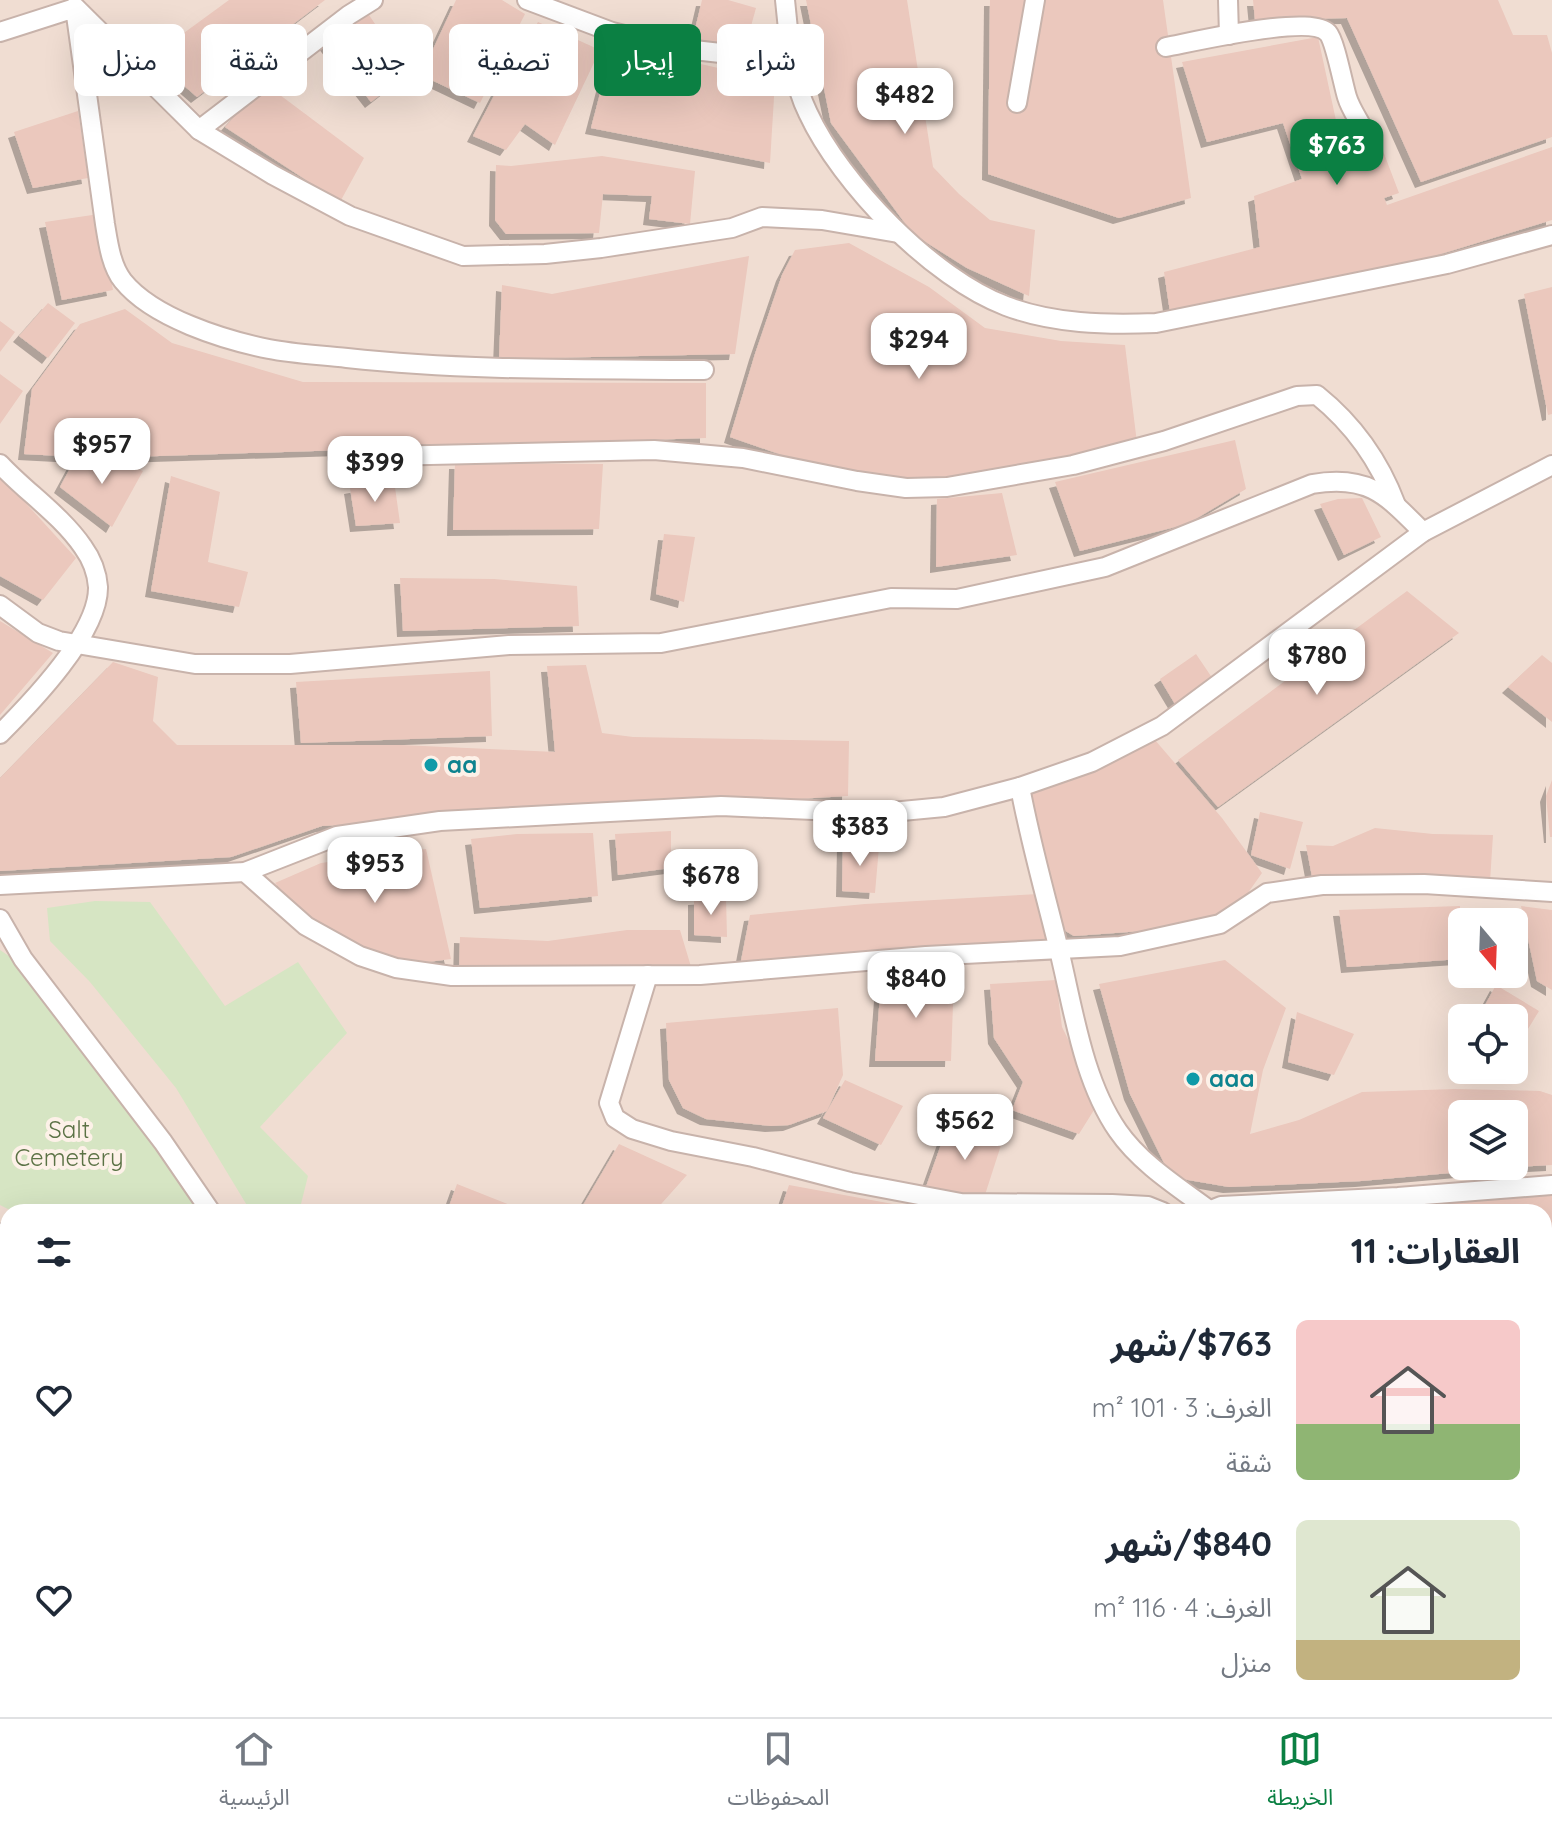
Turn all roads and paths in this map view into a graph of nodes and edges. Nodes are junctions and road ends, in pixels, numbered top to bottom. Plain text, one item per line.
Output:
1 (373, 0) edge
2 (527, 0) edge
3 (785, 0) edge
4 (1035, 0) edge
5 (1228, 0) edge
6 (75, 4) edge
7 (788, 24) edge
8 (0, 32) edge
9 (1229, 35) junction
10 (1166, 47) dead end
11 (717, 53) edge
12 (802, 96) edge
13 (1017, 103) dead end
14 (1361, 125) dead end
15 (199, 130) junction
16 (898, 233) junction
17 (1552, 235) edge
18 (704, 370) dead end
19 (338, 457) dead end
20 (0, 464) edge
21 (1552, 465) edge
22 (1396, 505) junction
23 (1423, 532) junction
24 (0, 605) edge
25 (77, 644) junction
26 (0, 734) edge
27 (1020, 787) junction
28 (245, 872) junction
29 (0, 885) edge
30 (1552, 892) edge
31 (0, 919) edge
32 (1059, 948) junction
33 (648, 975) junction
34 (1552, 1185) edge
35 (206, 1204) edge
36 (1112, 1204) edge
37 (1199, 1204) edge
38 (1260, 1204) edge

1 - 15 street
2 - 11 street
3 - 7 street
4 - 13 street
5 - 9 street
6 - 8 street
6 - 15 street
6 - 18 street
9 - 10 street
9 - 14 street
12 - 16 street
15 - 16 street
16 - 17 street
19 - 22 street
20 - 25 street
21 - 23 street
22 - 23 street
22 - 25 street
23 - 27 street
24 - 25 street
25 - 26 street
27 - 28 street
27 - 32 street
28 - 29 street
28 - 33 street
30 - 32 street
31 - 35 street
32 - 33 street
32 - 37 street
33 - 36 street
34 - 38 street

